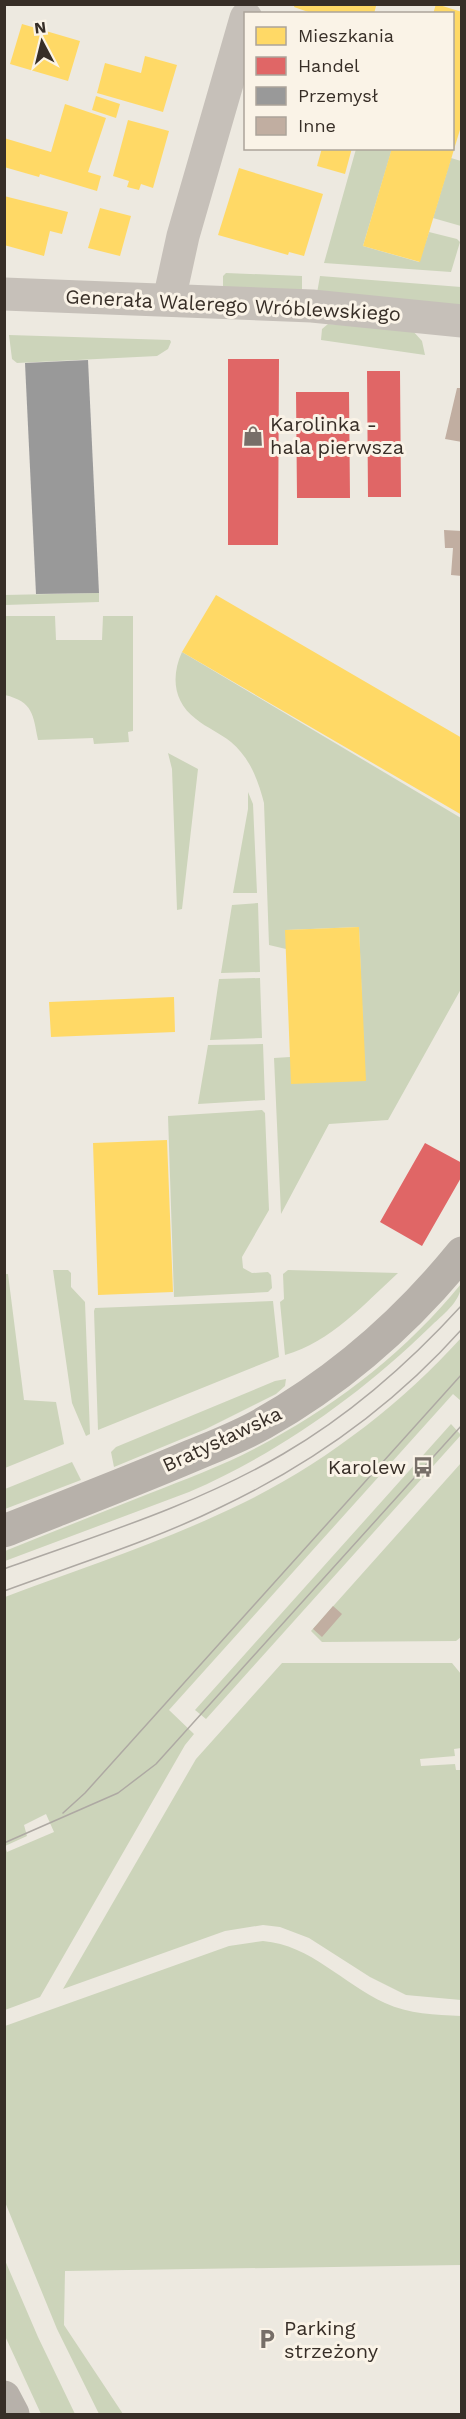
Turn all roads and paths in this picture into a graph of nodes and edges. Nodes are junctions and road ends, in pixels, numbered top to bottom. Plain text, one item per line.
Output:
1 (244, 25) edge
2 (4, 294) edge
3 (170, 300) junction
4 (462, 321) edge
5 (462, 1253) edge
6 (4, 1531) edge
7 (4, 2397) edge
8 (13, 2415) edge

1 - 3 street
2 - 3 street, Generała Walerego Wróblewskiego
3 - 4 street, Generała Walerego Wróblewskiego
5 - 6 street, Bratysławska
7 - 8 street

